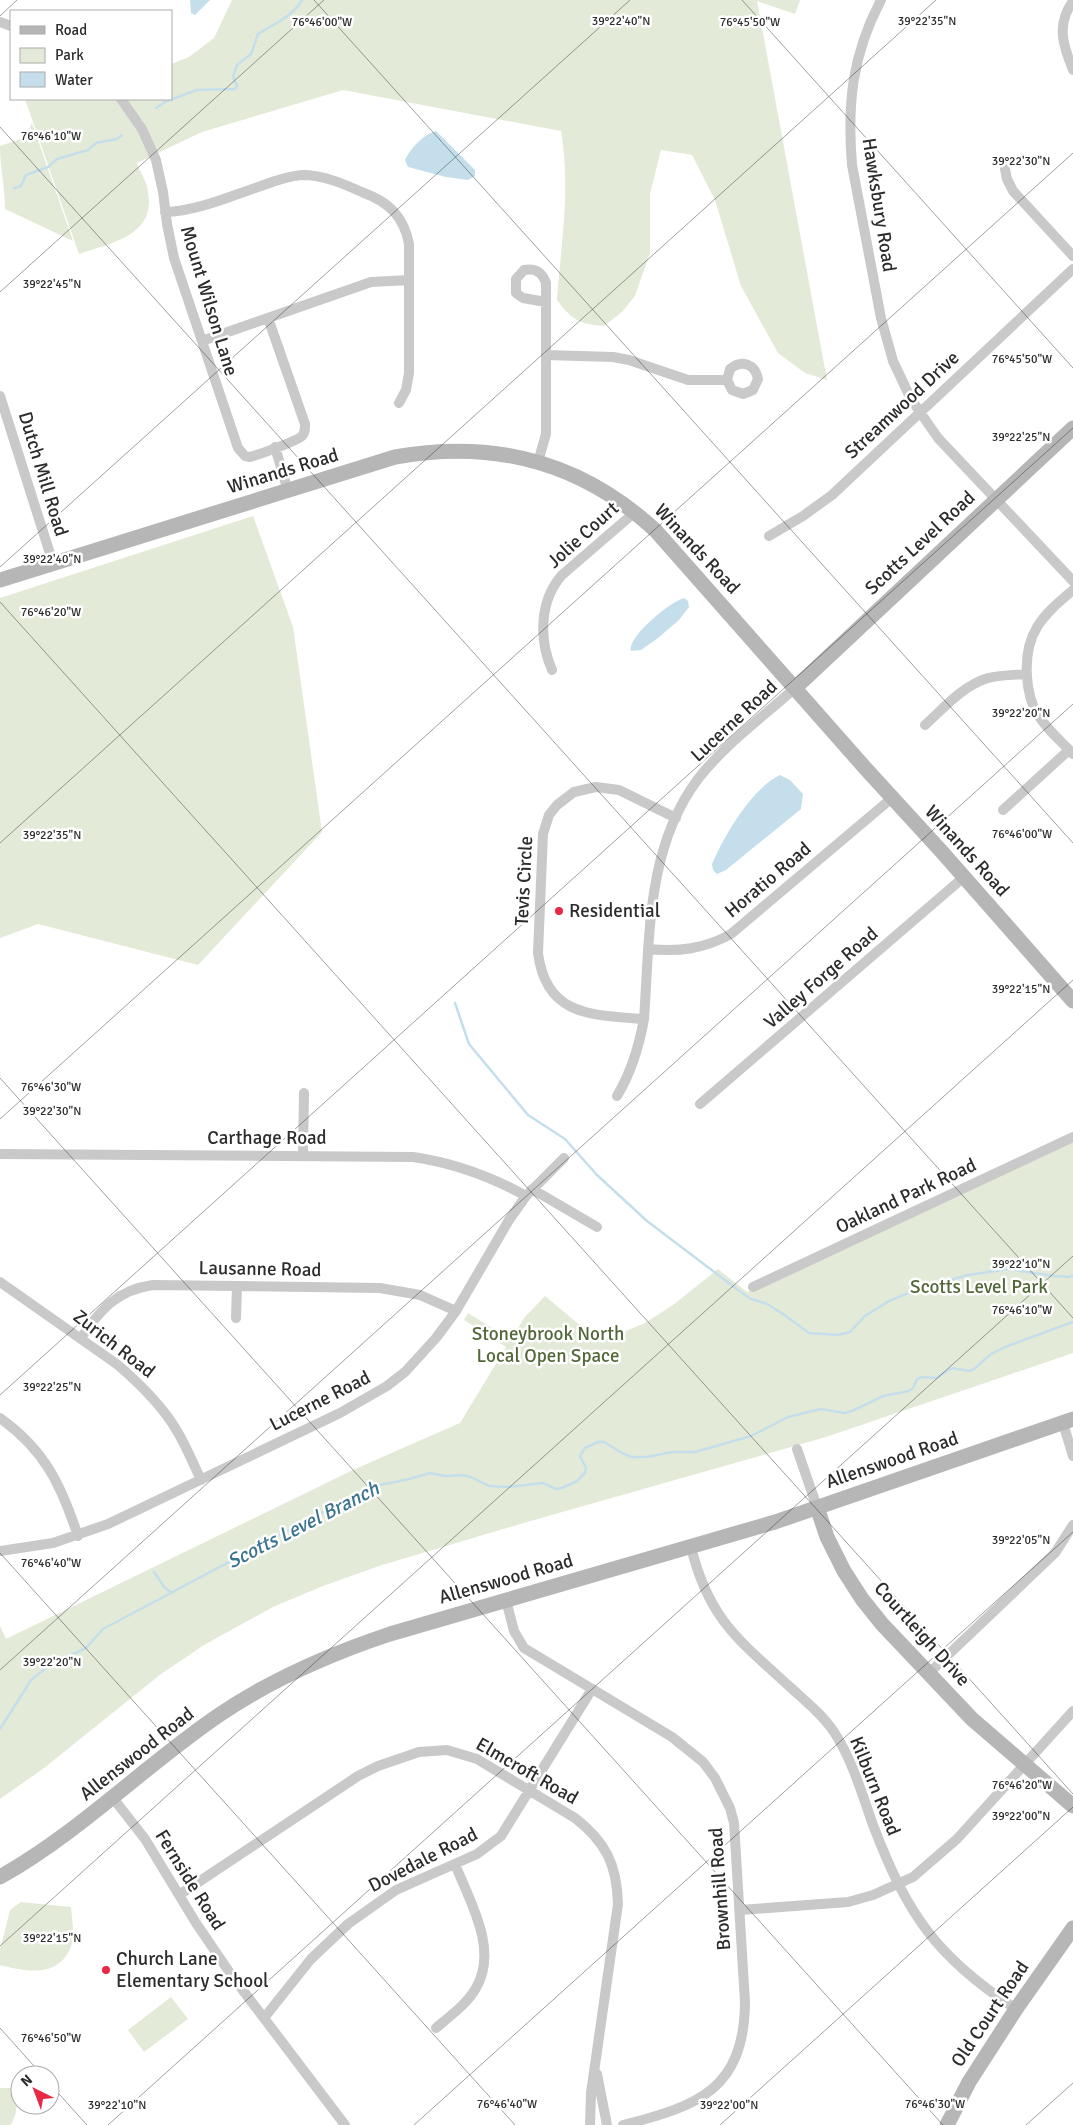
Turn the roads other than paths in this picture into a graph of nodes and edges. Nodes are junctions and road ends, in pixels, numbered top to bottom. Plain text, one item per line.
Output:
1 (881, 0) edge
2 (1073, 1) edge
3 (1073, 70) edge
4 (122, 100) edge
5 (1005, 169) dead end
6 (165, 212) junction
7 (1073, 256) edge
8 (1073, 269) edge
9 (409, 280) junction
10 (546, 302) dead end
11 (268, 318) junction
12 (202, 341) junction
13 (546, 355) junction
14 (727, 380) dead end
15 (0, 396) edge
16 (399, 403) dead end
17 (919, 413) junction
18 (1073, 428) edge
19 (275, 447) junction
20 (538, 462) junction
21 (288, 490) junction
22 (996, 500) junction
23 (634, 512) junction
24 (769, 536) dead end
25 (53, 563) junction
26 (0, 580) edge
27 (1073, 581) edge
28 (1073, 590) edge
29 (552, 670) dead end
30 (1027, 674) junction
31 (795, 688) junction
32 (925, 725) dead end
33 (1071, 752) edge
34 (892, 798) junction
35 (1003, 810) dead end
36 (676, 818) junction
37 (964, 877) junction
38 (649, 948) junction
39 (1073, 1001) edge
40 (644, 1019) junction
41 (304, 1093) dead end
42 (617, 1096) dead end
43 (700, 1104) dead end
44 (1073, 1137) edge
45 (0, 1154) edge
46 (303, 1156) junction
47 (564, 1158) dead end
48 (529, 1193) junction
49 (596, 1227) dead end
50 (0, 1282) edge
51 (237, 1286) junction
52 (753, 1287) dead end
53 (456, 1312) junction
54 (236, 1318) dead end
55 (81, 1338) junction
56 (0, 1418) edge
57 (1068, 1421) edge
58 (797, 1449) dead end
59 (1073, 1456) edge
60 (200, 1480) junction
61 (817, 1507) junction
62 (1073, 1525) edge
63 (78, 1536) junction
64 (691, 1547) junction
65 (0, 1551) edge
66 (506, 1600) junction
67 (928, 1674) junction
68 (592, 1688) junction
69 (1073, 1711) edge
70 (1024, 1765) junction
71 (530, 1792) junction
72 (113, 1798) junction
73 (1073, 1806) edge
74 (455, 1864) junction
75 (0, 1877) edge
76 (898, 1885) junction
77 (179, 1895) junction
78 (740, 1910) junction
79 (1073, 1928) edge
80 (1016, 2009) junction
81 (264, 2018) junction
82 (436, 2028) dead end
83 (596, 2065) junction
84 (345, 2125) edge
85 (590, 2125) edge
86 (607, 2125) edge
87 (623, 2125) edge
88 (947, 2125) edge

1 - 17 street, Hawksbury Road
2 - 3 street
4 - 6 street, Mount Wilson Lane
5 - 7 street
6 - 9 street
6 - 12 street, Mount Wilson Lane
8 - 17 street, Streamwood Drive
9 - 11 street
9 - 16 street
10 - 13 street
11 - 12 street
11 - 19 street
12 - 19 street, Mount Wilson Lane
13 - 14 street
13 - 20 street
15 - 25 street, Dutch Mill Road
17 - 22 street, Hawksbury Road
17 - 24 street, Streamwood Drive
18 - 22 street, Scotts Level Road
19 - 21 street
20 - 21 street, Winands Road
20 - 23 street, Winands Road
21 - 25 street, Winands Road
22 - 27 street, Hawksbury Road
22 - 31 street, Scotts Level Road
23 - 29 street, Jolie Court
23 - 31 street, Winands Road
25 - 26 street, Winands Road
28 - 30 street
30 - 32 street
30 - 33 street
31 - 34 street, Winands Road
31 - 36 street, Lucerne Road
33 - 35 street
34 - 37 street, Winands Road
34 - 38 street, Horatio Road
36 - 38 street, Lucerne Road
36 - 40 street, Tevis Circle
37 - 39 street, Winands Road
37 - 43 street, Valley Forge Road
38 - 40 street, Lucerne Road
40 - 42 street, Lucerne Road
41 - 46 street
44 - 52 street, Oakland Park Road
45 - 46 street, Carthage Road
46 - 48 street, Carthage Road
47 - 48 street, Lucerne Road
48 - 49 street, Carthage Road
48 - 53 street, Lucerne Road
50 - 55 street, Zurich Road
51 - 53 street, Lausanne Road
51 - 54 street
51 - 55 street, Lausanne Road
53 - 60 street, Lucerne Road
55 - 60 street, Zurich Road
56 - 63 street
57 - 59 street
57 - 61 street, Allenswood Road
58 - 61 street, Courtleigh Drive
60 - 63 street, Lucerne Road
61 - 64 street, Allenswood Road
61 - 67 street, Courtleigh Drive
62 - 67 street
63 - 65 street, Lucerne Road
64 - 66 street, Allenswood Road
64 - 76 street, Kilburn Road
66 - 68 street, Brownhill Road
66 - 72 street, Allenswood Road
67 - 70 street, Courtleigh Drive
68 - 71 street, Dovedale Road
68 - 78 street, Brownhill Road
69 - 70 street
70 - 73 street, Courtleigh Drive
70 - 76 street
71 - 74 street, Dovedale Road
71 - 77 street, Elmcroft Road
71 - 83 street, Elmcroft Road
72 - 75 street, Allenswood Road
72 - 77 street, Fernside Road
74 - 81 street, Dovedale Road
74 - 82 street
76 - 78 street
76 - 80 street, Kilburn Road
77 - 81 street, Fernside Road
78 - 87 street, Brownhill Road
79 - 80 street, Old Court Road
80 - 88 street, Old Court Road
81 - 84 street, Fernside Road
83 - 85 street, Elmcroft Road
83 - 86 street, Elmcroft Road

